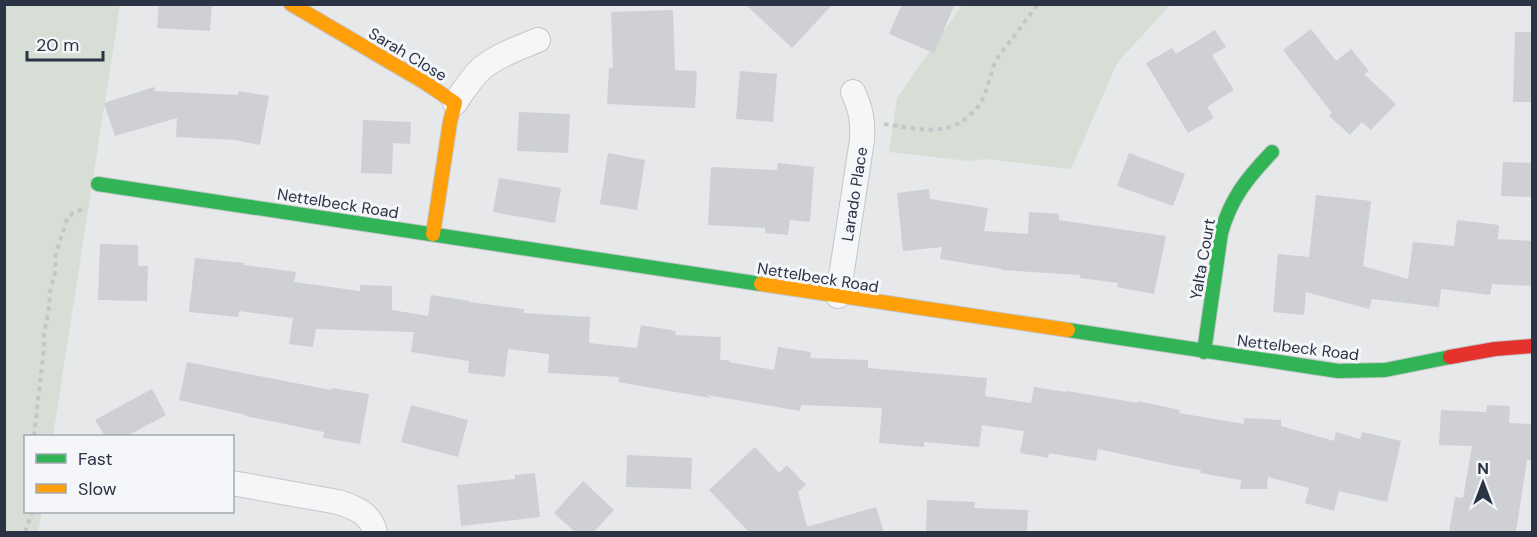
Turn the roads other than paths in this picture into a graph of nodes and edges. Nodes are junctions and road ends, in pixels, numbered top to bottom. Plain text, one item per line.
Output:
1 (291, 4) edge
2 (538, 40) dead end
3 (853, 92) dead end
4 (455, 103) junction
5 (1272, 152) dead end
6 (98, 184) dead end
7 (433, 234) junction
8 (838, 296) junction
9 (1533, 346) edge
10 (1203, 352) junction
11 (234, 483) edge
12 (375, 532) edge

1 - 4 street, Sarah Close
2 - 4 street
3 - 8 street, Larado Place
4 - 7 street, Sarah Close
5 - 10 street, Yalta Court
6 - 7 street, Nettelbeck Road
7 - 8 street, Nettelbeck Road
8 - 10 street, Nettelbeck Road
9 - 10 street, Nettelbeck Road
11 - 12 street

